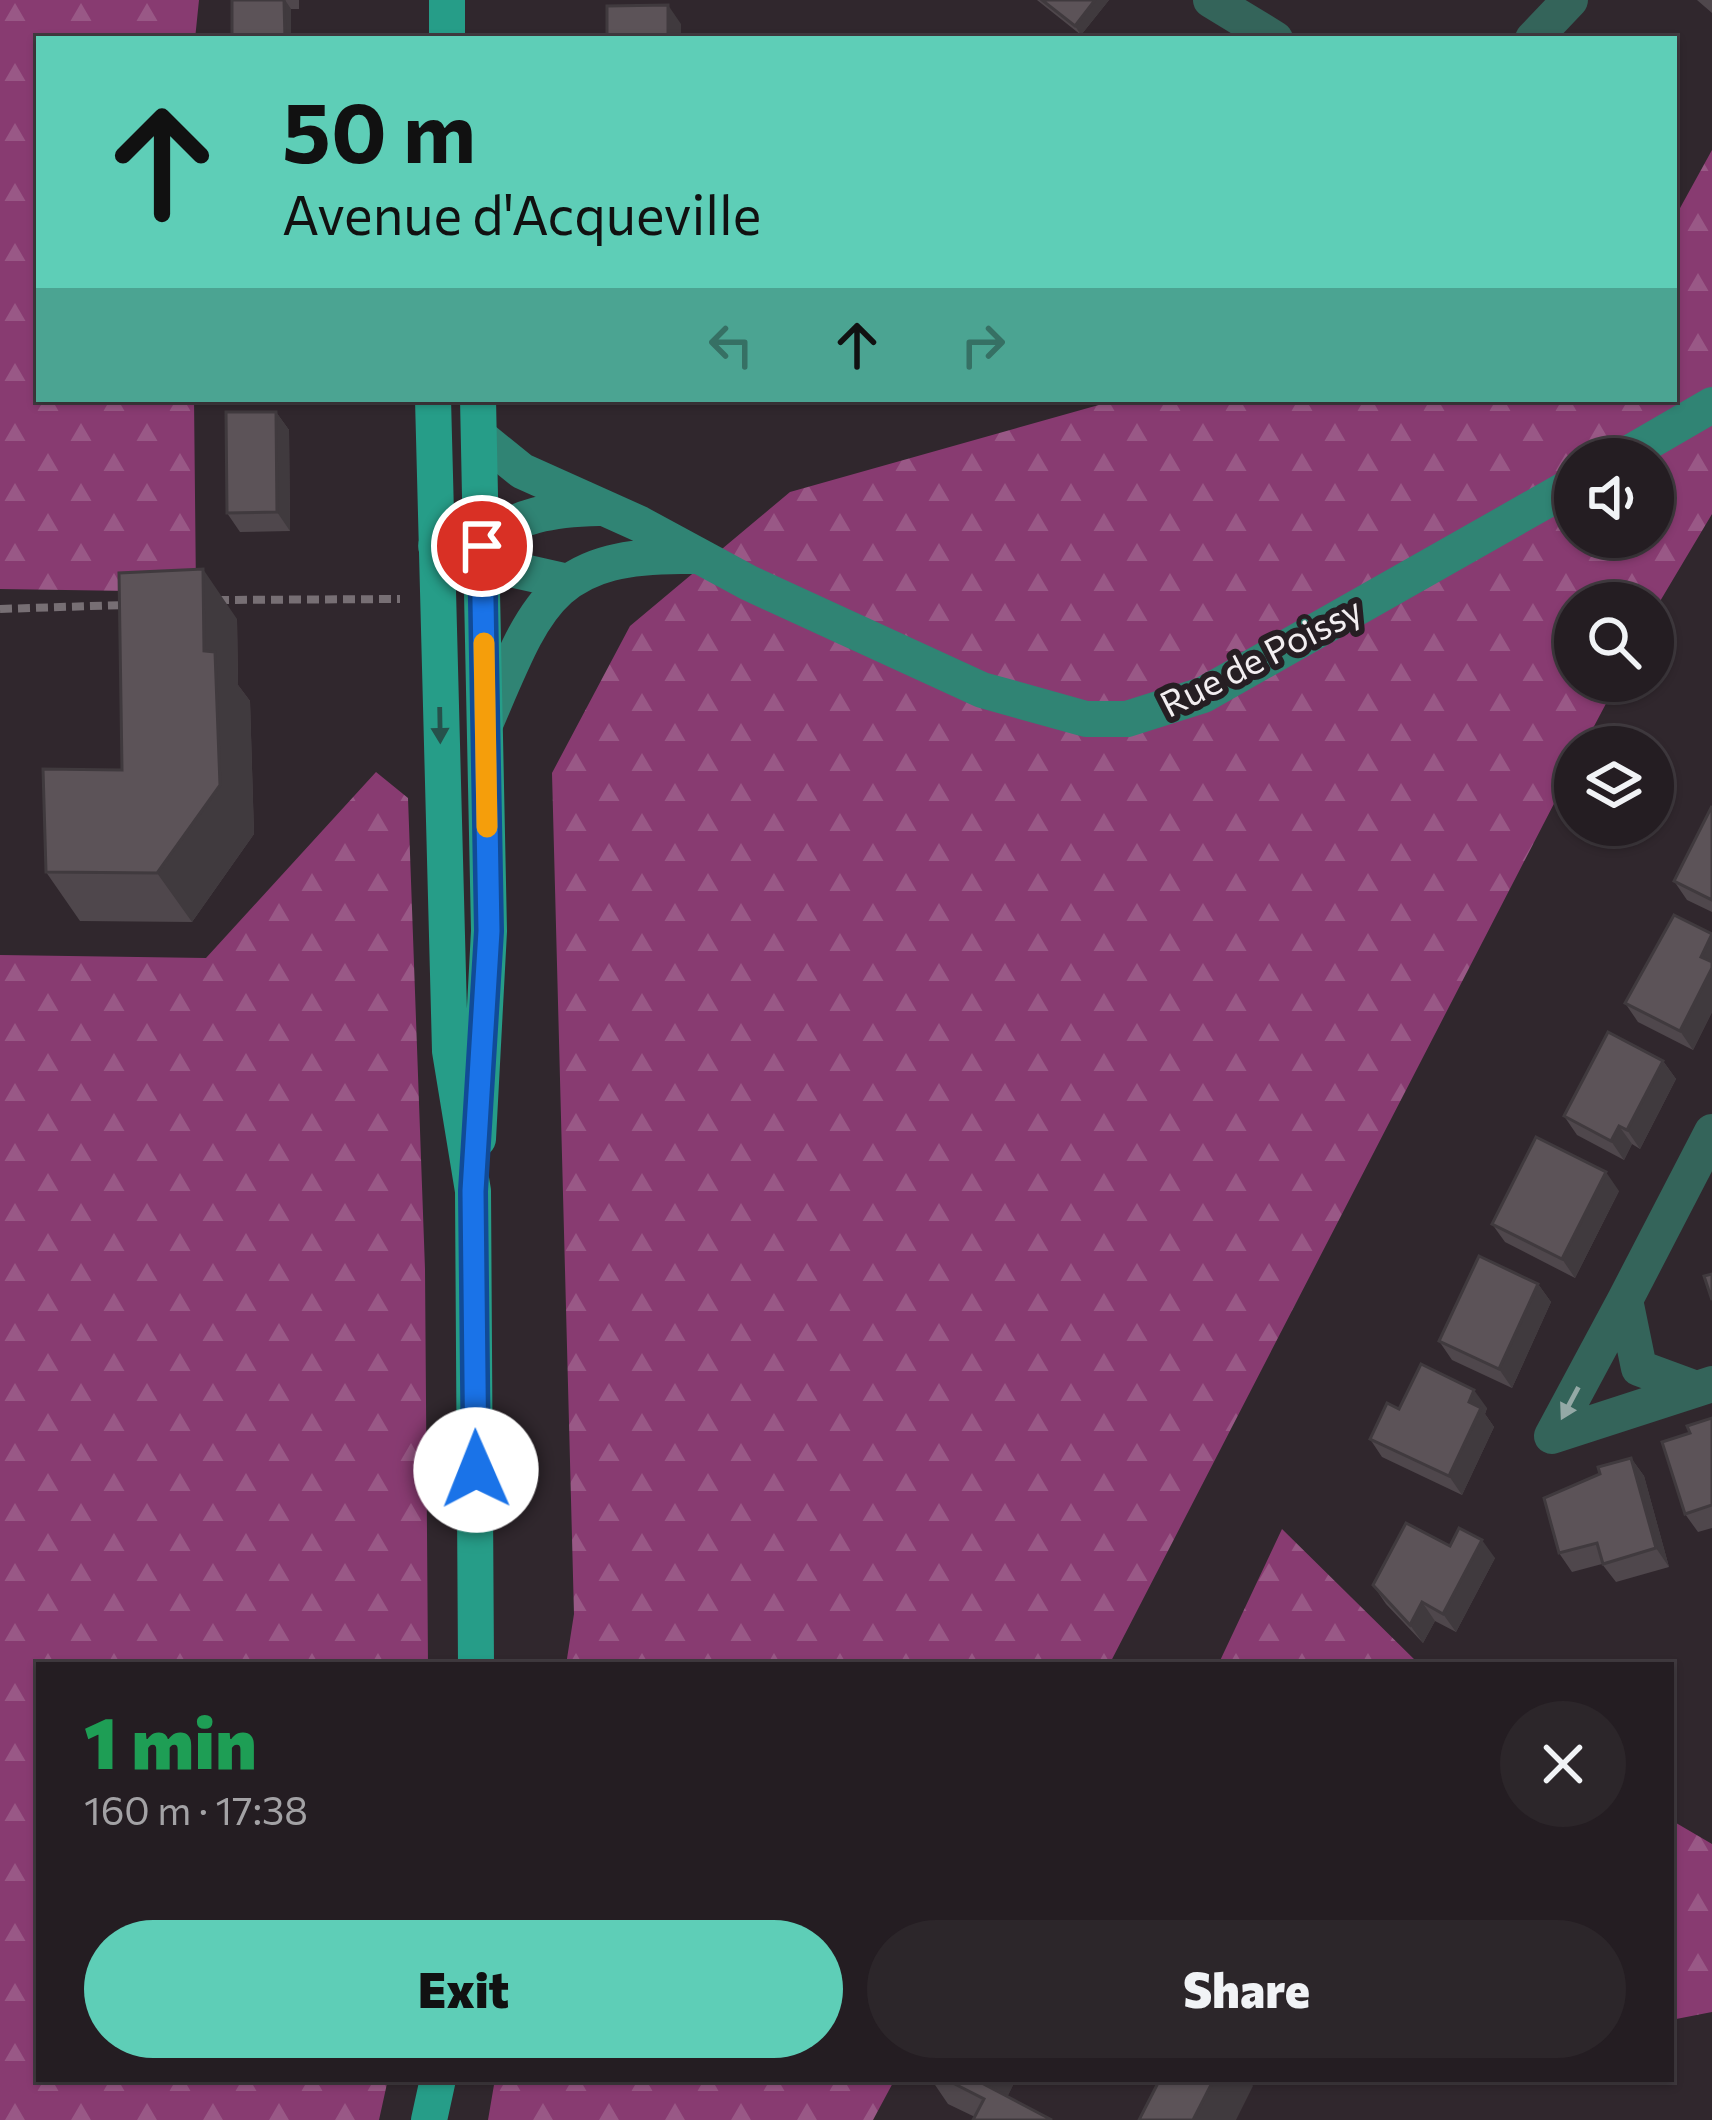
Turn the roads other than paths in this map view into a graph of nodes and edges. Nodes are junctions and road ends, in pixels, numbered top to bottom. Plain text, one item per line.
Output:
1 (447, 0) edge
2 (1211, 0) edge
3 (1570, 0) edge
4 (448, 36) edge
5 (1270, 36) edge
6 (1536, 36) edge
7 (433, 402) edge
8 (478, 402) edge
9 (1712, 405) edge
10 (480, 437) junction
11 (1655, 438) edge
12 (1554, 496) edge
13 (602, 508) junction
14 (436, 546) junction
15 (482, 546) junction
16 (692, 556) junction
17 (564, 580) junction
18 (486, 722) junction
19 (1712, 1132) edge
20 (473, 1191) junction
21 (1625, 1300) junction
22 (1704, 1387) edge
23 (476, 1662) edge
24 (437, 2082) edge
25 (429, 2120) edge

1 - 4 main road
2 - 5 street
3 - 6 street
7 - 14 main road
8 - 10 main road
9 - 11 street
10 - 13 street, Rue de Poissy
10 - 15 main road
12 - 16 street, Rue de Poissy
13 - 15 street
13 - 16 street, Rue de Poissy
14 - 15 street
14 -> 20 main road
15 - 17 street
15 - 18 main road
16 - 17 street
17 - 18 street
18 - 20 main road
19 - 21 street
20 - 23 main road
21 - 22 street
21 -> 22 street
24 - 25 main road

